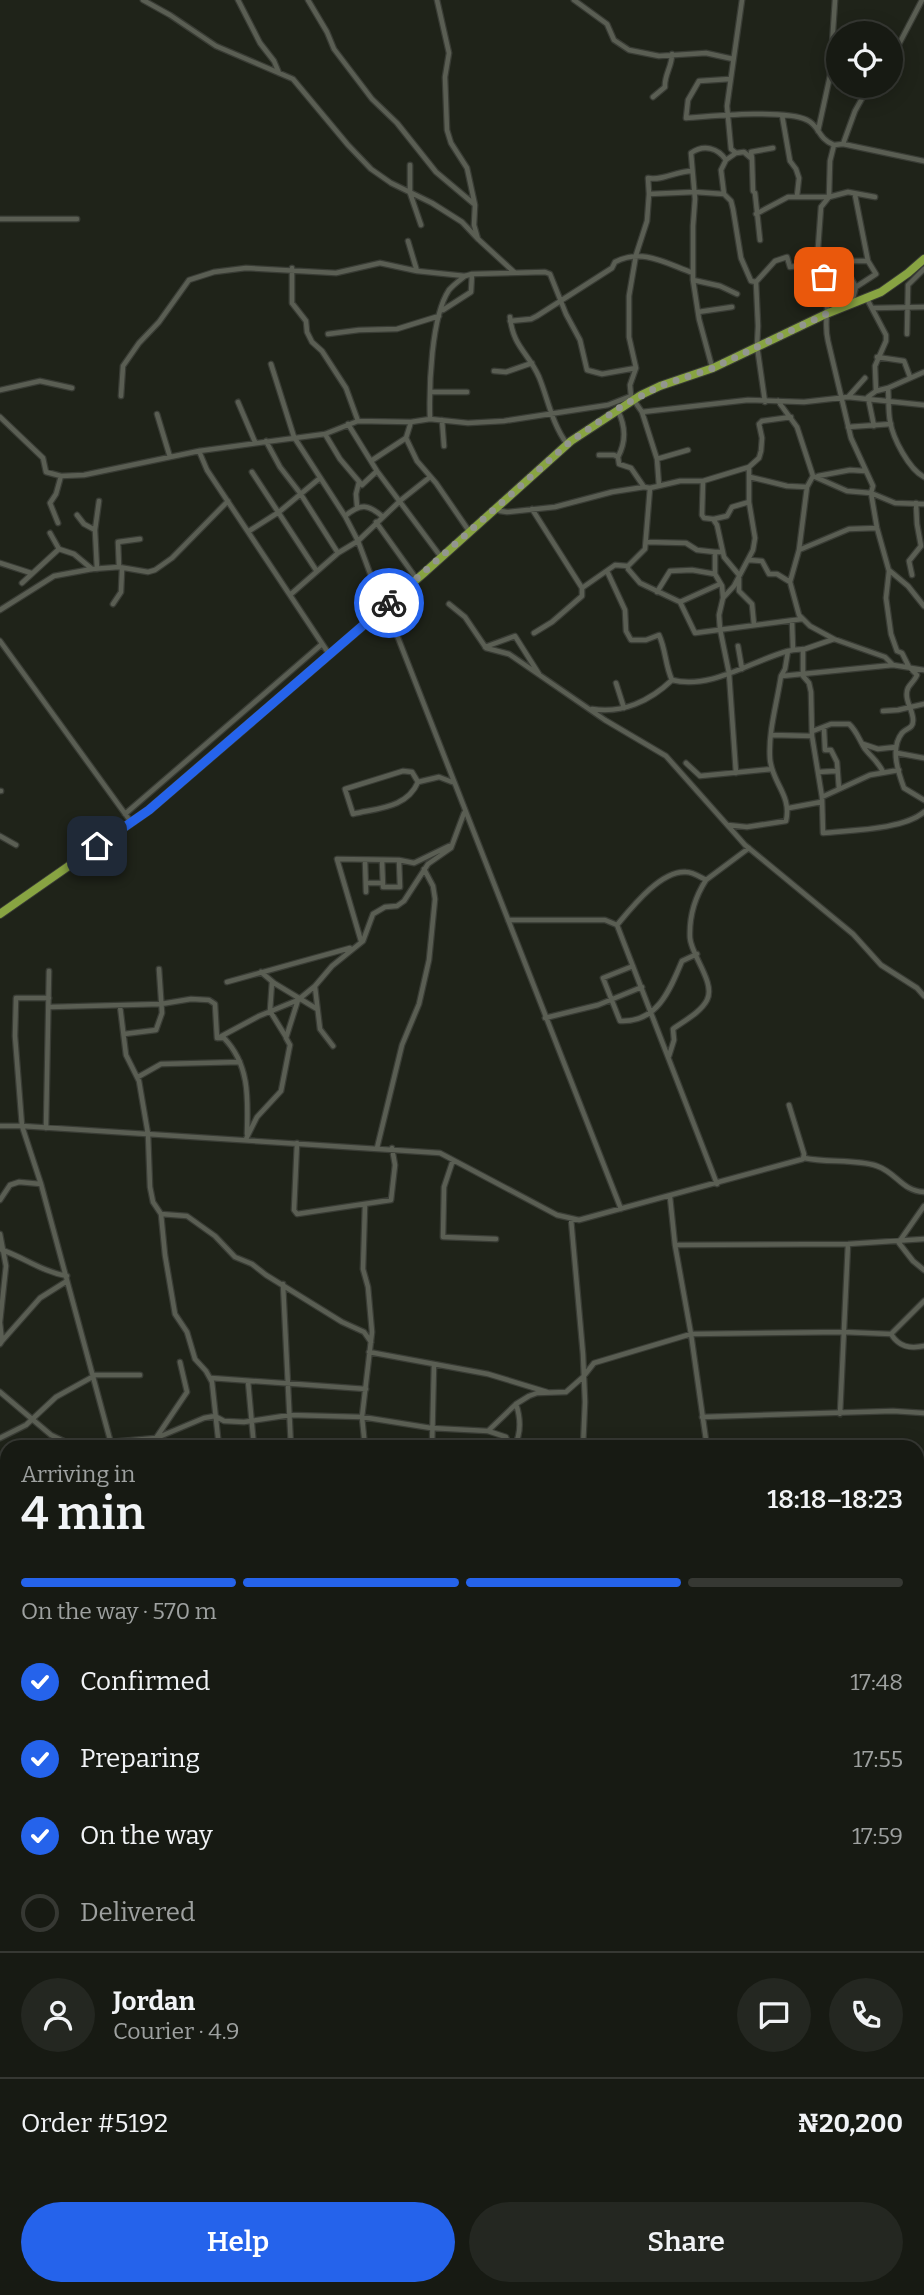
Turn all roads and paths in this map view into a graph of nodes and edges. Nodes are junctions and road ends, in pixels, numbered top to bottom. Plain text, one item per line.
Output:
1 (143, 0) edge
2 (238, 0) edge
3 (308, 0) edge
4 (437, 0) edge
5 (574, 0) edge
6 (742, 0) edge
7 (835, 0) edge
8 (922, 0) edge
9 (903, 36) edge
10 (672, 54) junction
11 (733, 59) junction
12 (279, 72) junction
13 (730, 79) junction
14 (653, 97) dead end
15 (862, 98) edge
16 (727, 113) junction
17 (782, 115) junction
18 (818, 132) junction
19 (822, 140) junction
20 (729, 144) junction
21 (843, 144) junction
22 (834, 145) junction
23 (773, 148) dead end
24 (721, 152) junction
25 (736, 153) junction
26 (831, 153) junction
27 (752, 159) junction
28 (726, 160) junction
29 (924, 161) edge
30 (410, 165) dead end
31 (692, 171) junction
32 (695, 192) junction
33 (410, 193) junction
34 (649, 194) junction
35 (724, 194) junction
36 (855, 195) junction
37 (797, 196) junction
38 (829, 197) junction
39 (875, 197) dead end
40 (475, 205) junction
41 (756, 214) junction
42 (0, 219) edge
43 (77, 219) dead end
44 (421, 225) dead end
45 (478, 239) junction
46 (760, 240) dead end
47 (408, 241) dead end
48 (826, 254) junction
49 (636, 255) junction
50 (924, 259) edge
51 (853, 261) dead end
52 (868, 261) junction
53 (824, 262) junction
54 (292, 268) junction
55 (924, 269) edge
56 (418, 271) junction
57 (515, 273) junction
58 (693, 273) junction
59 (472, 274) junction
60 (465, 276) junction
61 (693, 280) junction
62 (756, 282) junction
63 (856, 287) junction
64 (737, 294) dead end
65 (866, 297) junction
66 (561, 302) junction
67 (852, 302) junction
68 (732, 307) dead end
69 (906, 307) junction
70 (924, 307) edge
71 (873, 308) junction
72 (698, 312) junction
73 (440, 314) junction
74 (826, 314) junction
75 (328, 334) dead end
76 (907, 334) dead end
77 (757, 346) junction
78 (877, 357) junction
79 (532, 363) junction
80 (271, 364) dead end
81 (636, 368) junction
82 (713, 368) junction
83 (494, 372) dead end
84 (924, 372) edge
85 (910, 377) junction
86 (864, 378) dead end
87 (72, 388) dead end
88 (888, 388) junction
89 (0, 390) edge
90 (876, 391) junction
91 (430, 392) junction
92 (467, 392) dead end
93 (121, 396) dead end
94 (848, 397) junction
95 (868, 397) junction
96 (632, 398) junction
97 (842, 398) junction
98 (238, 401) dead end
99 (778, 401) junction
100 (765, 402) junction
101 (890, 403) junction
102 (924, 405) edge
103 (618, 411) junction
104 (642, 412) junction
105 (157, 414) dead end
106 (551, 415) junction
107 (0, 417) edge
108 (791, 417) junction
109 (430, 419) junction
110 (443, 420) junction
111 (358, 421) junction
112 (411, 422) junction
113 (348, 424) junction
114 (891, 424) junction
115 (874, 426) junction
116 (848, 427) junction
117 (325, 434) junction
118 (294, 437) junction
119 (405, 438) junction
120 (266, 441) junction
121 (255, 442) junction
122 (567, 445) junction
123 (444, 446) dead end
124 (199, 450) junction
125 (688, 450) dead end
126 (598, 455) dead end
127 (170, 457) junction
128 (618, 457) junction
129 (657, 459) junction
130 (370, 461) junction
131 (749, 467) junction
132 (377, 471) junction
133 (865, 471) junction
134 (252, 472) dead end
135 (61, 476) junction
136 (815, 476) junction
137 (430, 477) junction
138 (750, 477) junction
139 (924, 477) edge
140 (320, 478) junction
141 (703, 481) junction
142 (359, 482) junction
143 (659, 486) junction
144 (807, 487) junction
145 (647, 488) junction
146 (300, 493) junction
147 (871, 493) junction
148 (401, 500) junction
149 (99, 501) dead end
150 (228, 502) junction
151 (749, 502) junction
152 (916, 503) junction
153 (924, 504) edge
154 (357, 506) junction
155 (496, 508) junction
156 (531, 509) junction
157 (279, 512) junction
158 (77, 515) dead end
159 (345, 516) junction
160 (383, 517) junction
161 (713, 519) junction
162 (58, 523) dead end
163 (376, 523) junction
164 (877, 528) junction
165 (95, 530) junction
166 (249, 531) junction
167 (469, 531) junction
168 (50, 533) dead end
169 (140, 539) dead end
170 (358, 541) junction
171 (646, 542) junction
172 (59, 549) junction
173 (799, 550) junction
174 (715, 552) junction
175 (723, 552) junction
176 (338, 553) junction
177 (441, 557) junction
178 (749, 560) junction
179 (0, 563) edge
180 (628, 566) junction
181 (121, 568) junction
182 (94, 569) junction
183 (316, 570) junction
184 (607, 570) junction
185 (889, 571) junction
186 (32, 573) junction
187 (715, 574) junction
188 (738, 575) junction
189 (912, 575) dead end
190 (417, 579) junction
191 (790, 582) junction
192 (22, 583) dead end
193 (720, 584) junction
194 (582, 588) junction
195 (657, 592) junction
196 (290, 595) junction
197 (723, 598) junction
198 (680, 602) junction
199 (113, 604) dead end
200 (449, 604) dead end
201 (924, 606) edge
202 (384, 607) junction
203 (0, 610) edge
204 (802, 619) junction
205 (792, 621) junction
206 (754, 625) junction
207 (720, 629) junction
208 (534, 632) dead end
209 (834, 639) junction
210 (0, 641) edge
211 (322, 644) junction
212 (738, 646) dead end
213 (485, 647) junction
214 (803, 649) junction
215 (790, 651) junction
216 (329, 655) junction
217 (893, 666) junction
218 (908, 667) junction
219 (742, 669) junction
220 (924, 670) edge
221 (729, 673) junction
222 (540, 675) junction
223 (781, 676) junction
224 (803, 676) junction
225 (672, 680) junction
226 (616, 683) dead end
227 (924, 704) edge
228 (909, 707) junction
229 (624, 708) junction
230 (591, 709) junction
231 (883, 711) dead end
232 (824, 729) junction
233 (812, 734) junction
234 (772, 735) junction
235 (862, 743) junction
236 (897, 750) junction
237 (924, 758) edge
238 (686, 763) dead end
239 (772, 769) junction
240 (899, 770) junction
241 (836, 771) junction
242 (818, 772) junction
243 (883, 772) junction
244 (736, 773) junction
245 (418, 782) junction
246 (453, 782) junction
247 (839, 789) junction
248 (822, 800) junction
249 (924, 800) edge
250 (789, 808) junction
251 (465, 812) junction
252 (924, 812) edge
253 (125, 814) junction
254 (132, 823) junction
255 (728, 825) junction
256 (0, 836) edge
257 (16, 845) dead end
258 (452, 845) junction
259 (749, 848) junction
260 (365, 860) junction
261 (383, 860) junction
262 (399, 860) junction
263 (424, 869) junction
264 (706, 880) junction
265 (366, 883) junction
266 (383, 883) junction
267 (366, 892) dead end
268 (0, 914) edge
269 (508, 920) junction
270 (617, 925) junction
271 (361, 941) junction
272 (354, 947) junction
273 (696, 954) junction
274 (633, 966) junction
275 (159, 969) dead end
276 (49, 971) dead end
277 (261, 972) junction
278 (227, 982) dead end
279 (272, 982) junction
280 (315, 986) junction
281 (642, 987) junction
282 (924, 996) edge
283 (49, 998) junction
284 (300, 999) junction
285 (611, 1000) junction
286 (161, 1004) junction
287 (120, 1006) junction
288 (50, 1007) junction
289 (317, 1009) junction
290 (270, 1012) junction
291 (651, 1012) junction
292 (545, 1018) junction
293 (124, 1034) junction
294 (217, 1038) junction
295 (286, 1038) junction
296 (334, 1046) dead end
297 (668, 1057) junction
298 (240, 1062) junction
299 (138, 1077) junction
300 (789, 1105) dead end
301 (0, 1126) edge
302 (22, 1126) junction
303 (46, 1128) junction
304 (148, 1134) junction
305 (246, 1137) junction
306 (297, 1143) junction
307 (377, 1148) junction
308 (392, 1149) junction
309 (804, 1158) junction
310 (453, 1160) junction
311 (41, 1184) junction
312 (718, 1184) junction
313 (924, 1192) edge
314 (670, 1197) junction
315 (0, 1200) edge
316 (365, 1205) junction
317 (924, 1206) edge
318 (621, 1209) junction
319 (160, 1214) junction
320 (571, 1219) junction
321 (0, 1234) edge
322 (496, 1239) dead end
323 (924, 1239) edge
324 (898, 1242) junction
325 (848, 1244) junction
326 (675, 1245) junction
327 (2, 1250) edge
328 (924, 1270) edge
329 (67, 1279) junction
330 (283, 1284) junction
331 (924, 1301) edge
332 (0, 1323) edge
333 (843, 1332) junction
334 (691, 1334) junction
335 (891, 1334) junction
336 (371, 1342) junction
337 (1, 1343) edge
338 (924, 1346) edge
339 (369, 1352) junction
340 (180, 1362) dead end
341 (434, 1364) junction
342 (140, 1375) dead end
343 (94, 1376) junction
344 (583, 1377) junction
345 (211, 1378) junction
346 (248, 1381) junction
347 (288, 1383) junction
348 (366, 1389) junction
349 (0, 1392) edge
350 (551, 1393) junction
351 (516, 1404) junction
352 (924, 1413) edge
353 (840, 1414) junction
354 (290, 1415) junction
355 (215, 1416) junction
356 (362, 1417) junction
357 (702, 1417) junction
358 (33, 1419) junction
359 (251, 1421) junction
360 (431, 1428) junction
361 (488, 1431) junction
362 (0, 1438) edge
363 (156, 1438) junction
364 (61, 1440) edge
365 (111, 1440) edge
366 (143, 1440) edge
367 (218, 1440) edge
368 (253, 1440) edge
369 (291, 1440) edge
370 (364, 1440) edge
371 (432, 1440) edge
372 (508, 1440) edge
373 (517, 1440) edge
374 (583, 1440) edge
375 (706, 1440) edge

1 - 12 street
2 - 12 street
3 - 40 street
4 - 40 street
5 - 10 street
6 - 11 street
7 - 18 street
8 - 9 street
10 - 11 street
10 - 14 street
11 - 13 street
12 - 33 street
13 - 16 street
13 - 16 street
15 - 21 street
16 - 17 street
16 - 20 street
17 - 18 street
17 - 37 street
18 - 19 street
19 - 22 street
19 - 26 street
20 - 24 street
20 - 25 street
21 - 22 street
21 - 29 street
22 - 26 street
23 - 27 street
24 - 28 street
24 - 31 street
25 - 27 street
25 - 28 street
26 - 38 street
27 - 41 street
28 - 35 street
30 - 33 street
31 - 32 street
31 - 34 street
32 - 34 street
32 - 35 street
32 - 58 street
33 - 44 street
33 - 45 street
34 - 49 street
35 - 62 street
36 - 38 street
36 - 39 street
36 - 52 street
37 - 38 street
37 - 41 street
38 - 48 street
40 - 45 street
41 - 46 street
42 - 43 street
45 - 57 street
47 - 56 street
48 - 53 street
48 - 63 street
49 - 58 street
49 - 66 street
49 - 81 street
50 - 65 highway
51 - 52 street
52 - 63 street
53 - 62 street
53 - 74 street
54 - 56 street
54 - 93 street
54 - 111 street
55 - 69 street
56 - 60 street
57 - 59 street
57 - 66 street
58 - 61 street
59 - 60 street
59 - 73 street
60 - 73 street
61 - 64 street
61 - 72 street
62 - 77 street
63 - 67 street
65 - 67 highway
65 - 71 street
66 - 79 street
66 - 81 street
67 - 74 highway
68 - 72 street
69 - 70 street
69 - 71 street
69 - 76 street
71 - 78 street
72 - 82 street
73 - 75 street
73 - 91 street
74 - 77 highway
74 - 97 street
77 - 82 highway
77 - 100 street
78 - 85 street
78 - 90 street
79 - 83 street
79 - 106 street
80 - 118 street
81 - 96 street
82 - 96 highway
84 - 85 street
85 - 88 street
86 - 94 street
87 - 89 street
88 - 90 street
88 - 101 street
90 - 95 street
91 - 92 street
91 - 109 street
94 - 95 street
94 - 97 street
95 - 101 street
95 - 115 street
96 - 103 highway
96 - 104 street
96 - 106 street
97 - 99 street
97 - 116 street
98 - 121 street
99 - 100 street
99 - 108 street
100 - 104 street
101 - 102 street
101 - 114 street
103 - 122 highway
103 - 128 street
104 - 129 street
105 - 127 street
106 - 110 street
106 - 122 street
107 - 135 street
108 - 131 street
108 - 136 street
109 - 110 street
109 - 112 street
110 - 123 street
111 - 112 street
111 - 113 street
112 - 119 street
113 - 117 street
113 - 130 street
114 - 115 street
114 - 139 street
115 - 116 street
116 - 133 street
117 - 118 street
117 - 142 street
118 - 120 street
118 - 140 street
119 - 130 street
119 - 137 street
120 - 121 street
120 - 146 street
121 - 124 street
122 - 155 highway
124 - 127 street
124 - 150 street
125 - 129 street
126 - 128 street
127 - 135 street
128 - 145 street
129 - 143 street
130 - 132 street
131 - 138 street
131 - 141 street
132 - 142 street
132 - 148 street
133 - 136 street
133 - 147 street
134 - 157 street
135 - 162 street
136 - 144 street
136 - 147 street
137 - 148 street
137 - 167 street
138 - 144 street
138 - 151 street
140 - 146 street
140 - 159 street
141 - 143 street
141 - 161 street
142 - 154 street
143 - 145 street
144 - 173 street
145 - 156 street
145 - 171 street
146 - 157 street
146 - 176 street
147 - 152 street
147 - 164 street
148 - 160 street
148 - 177 street
149 - 165 street
150 - 166 street
150 - 181 street
151 - 161 street
151 - 178 street
152 - 153 street
152 - 189 street
154 - 159 street
154 - 160 street
155 - 156 street
155 - 167 highway
156 - 194 street
157 - 166 street
157 - 183 street
158 - 165 street
159 - 170 street
160 - 163 street
161 - 175 street
163 - 170 street
163 - 190 street
164 - 173 street
164 - 185 street
165 - 182 street
166 - 196 street
167 - 177 highway
168 - 172 street
169 - 181 street
170 - 176 street
170 - 202 street
171 - 174 street
171 - 180 street
172 - 182 street
172 - 186 street
173 - 191 street
174 - 175 street
174 - 187 street
175 - 188 street
176 - 183 street
177 - 190 highway
178 - 188 street
178 - 191 street
179 - 186 street
180 - 184 street
180 - 195 street
181 - 182 street
181 - 199 street
182 - 203 street
183 - 196 street
184 - 194 street
184 - 225 street
185 - 201 street
185 - 218 street
186 - 192 street
187 - 193 street
187 - 195 street
188 - 197 street
188 - 206 street
190 - 202 highway
191 - 204 street
193 - 197 street
193 - 198 street
194 - 208 street
195 - 198 street
196 - 211 street
197 - 207 street
198 - 207 street
200 - 213 street
202 - 216 highway
202 - 246 street
204 - 205 street
204 - 209 street
205 - 206 street
205 - 215 street
206 - 207 street
207 - 221 street
209 - 214 street
209 - 217 street
210 - 253 street
211 - 216 street
211 - 253 street
212 - 219 street
213 - 222 street
213 - 222 street
214 - 215 street
214 - 224 street
215 - 219 street
215 - 223 street
216 - 254 highway
217 - 218 street
217 - 224 street
218 - 220 street
218 - 228 street
219 - 221 street
221 - 225 street
221 - 244 street
222 - 230 street
223 - 224 street
223 - 234 street
224 - 233 street
225 - 229 street
226 - 229 street
227 - 228 street
228 - 231 street
228 - 236 street
229 - 230 street
230 - 255 street
232 - 233 street
232 - 235 street
232 - 241 street
233 - 234 street
233 - 242 street
234 - 239 street
235 - 236 street
235 - 243 street
236 - 237 street
236 - 240 street
238 - 244 street
239 - 244 street
239 - 250 street
240 - 243 street
240 - 249 street
241 - 242 street
241 - 247 street
242 - 248 street
243 - 247 street
245 - 245 street
245 - 246 street
246 - 251 street
247 - 248 street
248 - 250 street
248 - 252 street
250 - 255 street
251 - 258 street
251 - 269 street
253 - 254 street
254 - 268 highway
255 - 259 street
256 - 257 street
258 - 262 street
258 - 263 street
259 - 264 street
259 - 282 street
260 - 261 street
260 - 265 street
260 - 271 street
261 - 262 street
261 - 266 street
262 - 266 street
263 - 271 street
263 - 307 street
264 - 270 street
264 - 273 street
265 - 266 street
265 - 267 street
269 - 270 street
269 - 292 street
270 - 274 street
271 - 272 street
272 - 277 street
272 - 280 street
273 - 291 street
273 - 297 street
274 - 281 street
274 - 285 street
275 - 286 street
276 - 283 street
277 - 278 street
277 - 279 street
279 - 284 street
279 - 290 street
280 - 284 street
280 - 289 street
281 - 285 street
281 - 291 street
283 - 288 street
283 - 302 street
284 - 289 street
284 - 290 street
284 - 295 street
285 - 291 street
285 - 292 street
286 - 287 street
286 - 293 street
286 - 294 street
287 - 288 street
287 - 293 street
288 - 303 street
289 - 296 street
290 - 294 street
290 - 295 street
291 - 297 street
292 - 318 street
293 - 299 street
294 - 298 street
295 - 305 street
297 - 312 street
298 - 299 street
298 - 305 street
299 - 304 street
300 - 309 street
301 - 302 street
302 - 303 street
302 - 311 street
303 - 304 street
304 - 305 street
304 - 319 street
305 - 306 street
306 - 307 street
306 - 316 street
307 - 308 street
308 - 310 street
308 - 316 street
309 - 312 street
309 - 313 street
310 - 320 street
310 - 322 street
311 - 315 street
311 - 329 street
312 - 314 street
314 - 318 street
314 - 326 street
316 - 336 street
317 - 324 street
318 - 320 street
319 - 330 street
319 - 345 street
320 - 344 street
321 - 327 street
323 - 324 street
324 - 325 street
324 - 328 street
325 - 326 street
325 - 333 street
326 - 334 street
327 - 329 street
327 - 332 street
329 - 337 street
329 - 343 street
330 - 336 street
330 - 347 street
331 - 335 street
332 - 337 street
333 - 334 street
333 - 335 street
333 - 353 street
334 - 344 street
334 - 357 street
335 - 338 street
336 - 339 street
339 - 341 street
339 - 348 street
340 - 363 street
341 - 350 street
341 - 360 street
342 - 343 street
343 - 358 street
343 - 365 street
344 - 350 street
344 - 374 street
345 - 346 street
345 - 355 street
346 - 347 street
346 - 359 street
347 - 348 street
347 - 354 street
348 - 356 street
349 - 358 street
350 - 351 street
351 - 361 street
351 - 373 street
352 - 353 street
353 - 357 street
354 - 356 street
354 - 359 street
354 - 369 street
355 - 359 street
355 - 363 street
355 - 367 street
356 - 360 street
356 - 370 street
357 - 375 street
358 - 362 street
358 - 364 street
359 - 368 street
360 - 361 street
360 - 371 street
361 - 372 street
363 - 366 street

